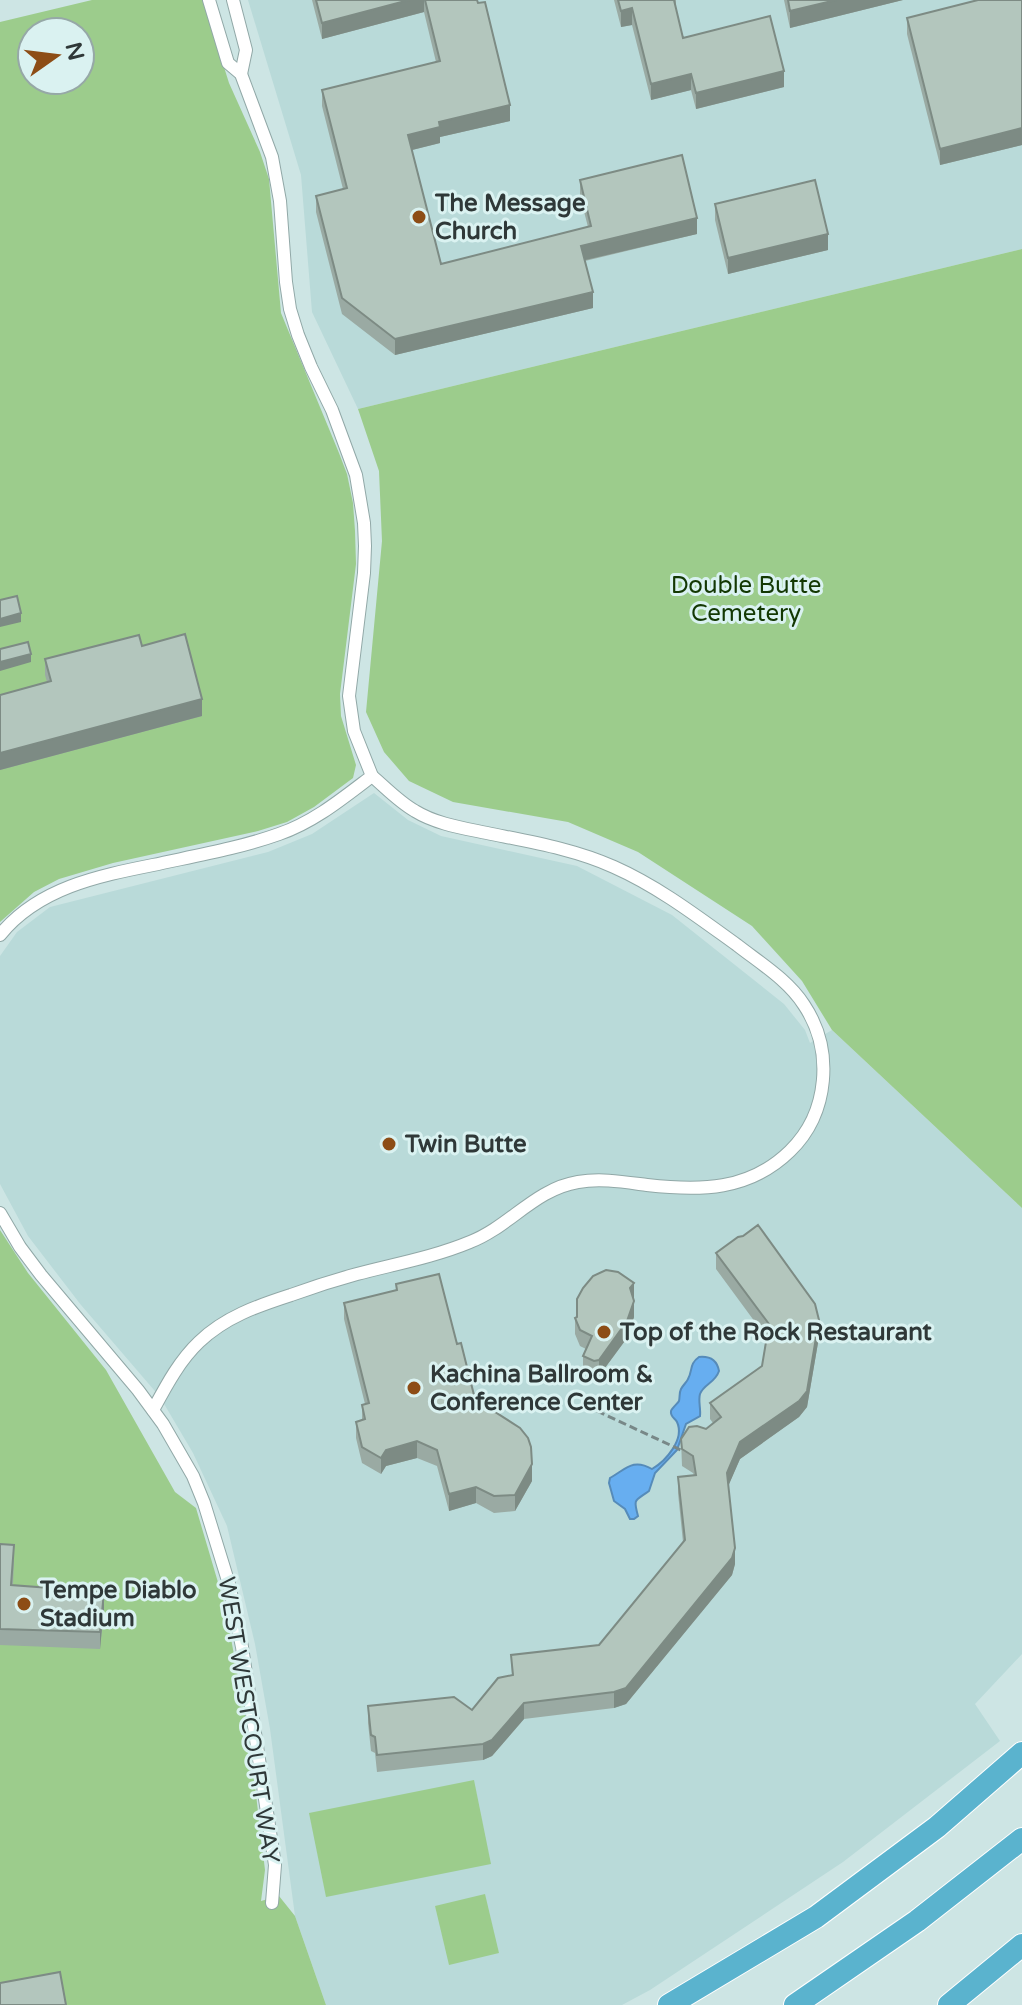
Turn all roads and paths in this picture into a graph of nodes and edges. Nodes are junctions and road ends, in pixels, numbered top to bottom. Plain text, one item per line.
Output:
1 (209, 0) edge
2 (233, 0) edge
3 (241, 74) junction
4 (372, 776) junction
5 (0, 935) edge
6 (0, 1213) edge
7 (153, 1410) junction
8 (597, 1411) dead end
9 (683, 1451) edge
10 (1022, 1753) edge
11 (1022, 1839) edge
12 (272, 1903) dead end
13 (1022, 1945) edge
14 (669, 2005) edge
15 (795, 2005) edge
16 (949, 2005) edge

1 - 3 street
2 - 3 street
3 - 4 street
4 - 5 street
4 - 7 street
6 - 7 street, WEST WESTCOURT WAY
7 - 12 street, WEST WESTCOURT WAY
8 - 9 path
10 - 14 highway
11 - 15 highway
13 - 16 highway

